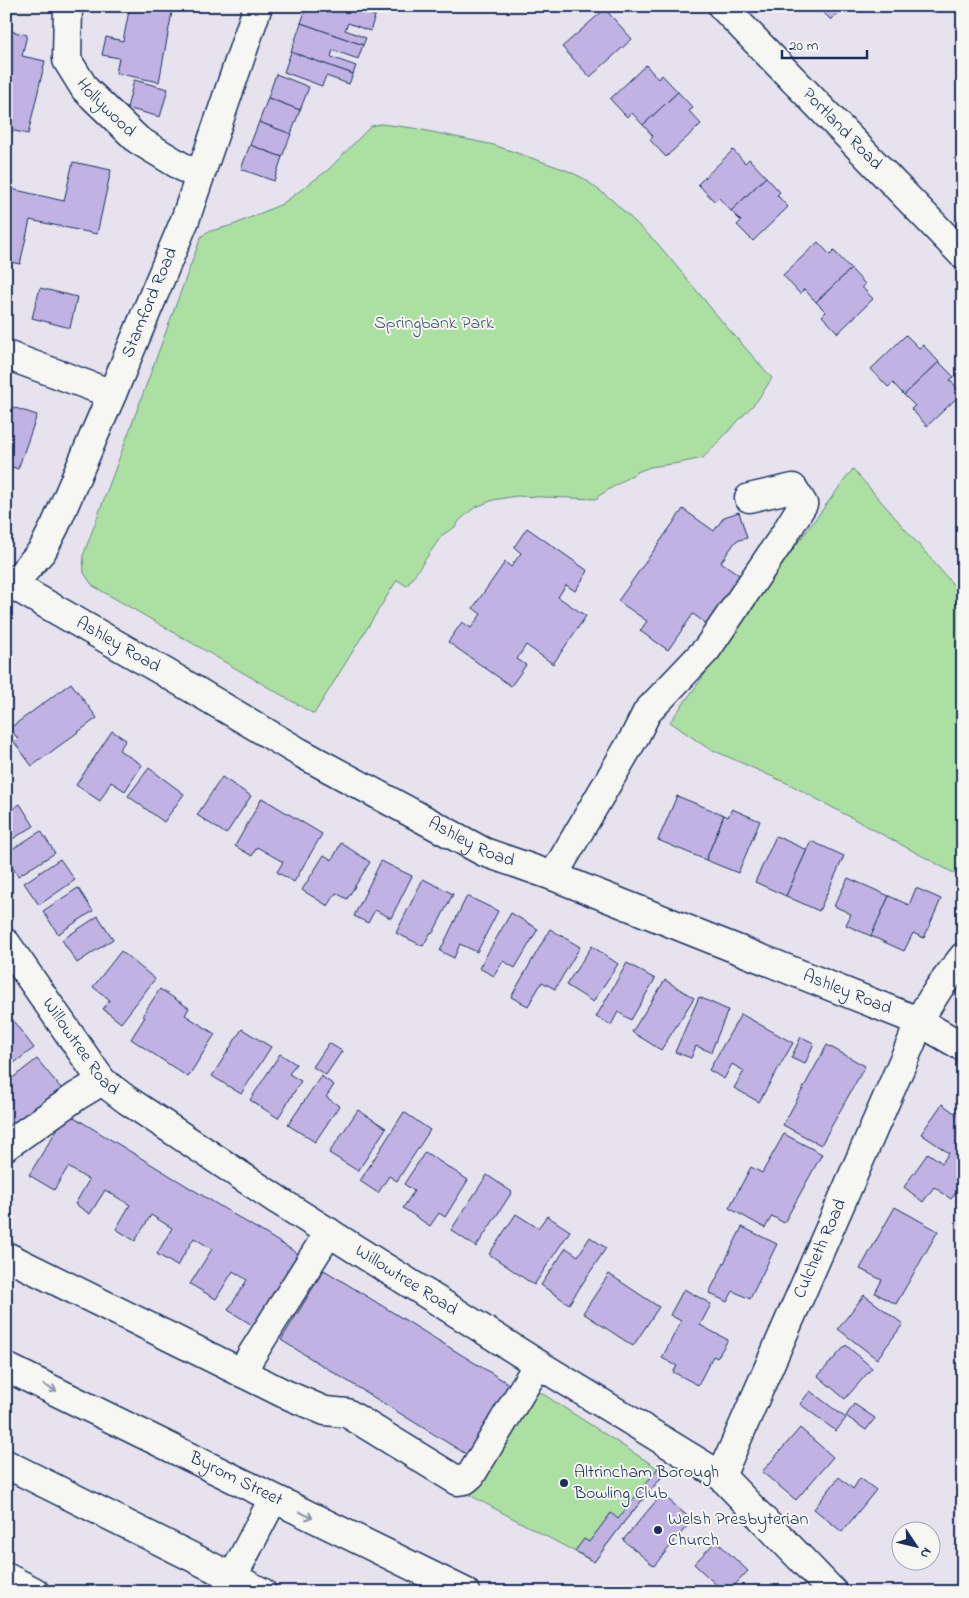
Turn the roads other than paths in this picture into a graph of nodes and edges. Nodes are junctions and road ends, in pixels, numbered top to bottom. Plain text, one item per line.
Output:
1 (68, 6) edge
2 (258, 6) edge
3 (722, 6) edge
4 (199, 177) junction
5 (963, 255) edge
6 (6, 355) edge
7 (112, 394) junction
8 (749, 498) dead end
9 (8, 585) edge
10 (553, 876) junction
11 (8, 952) edge
12 (963, 957) edge
13 (918, 1021) junction
14 (961, 1044) edge
15 (102, 1081) junction
16 (6, 1146) edge
17 (329, 1232) junction
18 (6, 1256) edge
19 (538, 1364) junction
20 (6, 1367) edge
21 (242, 1373) junction
22 (6, 1464) edge
23 (721, 1476) junction
24 (273, 1499) junction
25 (6, 1577) edge
26 (229, 1584) edge
27 (36, 1592) edge
28 (262, 1592) edge
29 (465, 1592) edge
30 (833, 1592) edge

1 - 4 street, Hollywood
2 - 4 street, Stamford Road
3 - 5 street, Portland Road
4 - 7 street, Stamford Road
6 - 7 street
7 - 9 street, Stamford Road
8 - 10 street
9 - 10 street, Ashley Road
10 - 13 street, Ashley Road
11 - 15 street, Willowtree Road
12 - 13 street, Culcheth Road
13 - 14 street, Ashley Road
13 - 23 street, Culcheth Road
15 - 16 street
15 - 17 street, Willowtree Road
17 - 19 street, Willowtree Road
17 - 21 street
18 - 21 street
19 - 21 street
19 - 23 street, Willowtree Road
20 -> 24 street, Byrom Street
22 - 26 street
23 - 30 street, Willowtree Road
24 - 26 street
24 -> 29 street, Byrom Street
25 - 27 street
26 - 28 street

